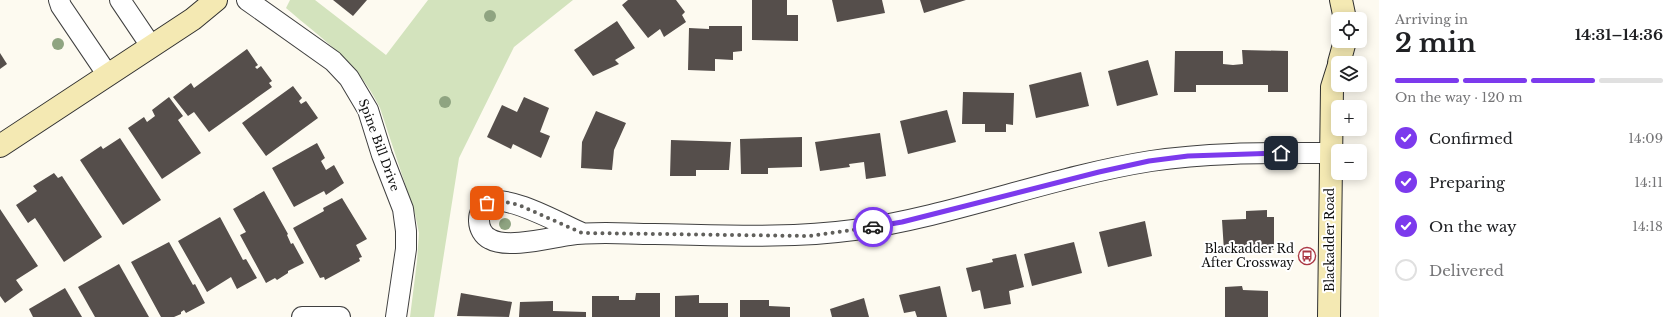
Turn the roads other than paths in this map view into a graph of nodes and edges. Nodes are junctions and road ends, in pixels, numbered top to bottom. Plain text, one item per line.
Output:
1 (59, 0) edge
2 (120, 0) edge
3 (216, 0) edge
4 (247, 0) edge
5 (1341, 0) edge
6 (1344, 12) edge
7 (151, 46) junction
8 (107, 74) junction
9 (1332, 92) edge
10 (0, 146) edge
11 (1330, 153) junction
12 (582, 233) dead end
13 (302, 317) edge
14 (340, 317) edge
15 (396, 317) edge
16 (1329, 317) edge

1 - 8 street
2 - 7 street
3 - 7 street
4 - 15 street, Spine Bill Drive
5 - 6 street
7 - 8 street
8 - 10 street
9 - 11 street, Blackadder Road
11 - 12 street
11 - 16 street, Blackadder Road
13 - 14 street

